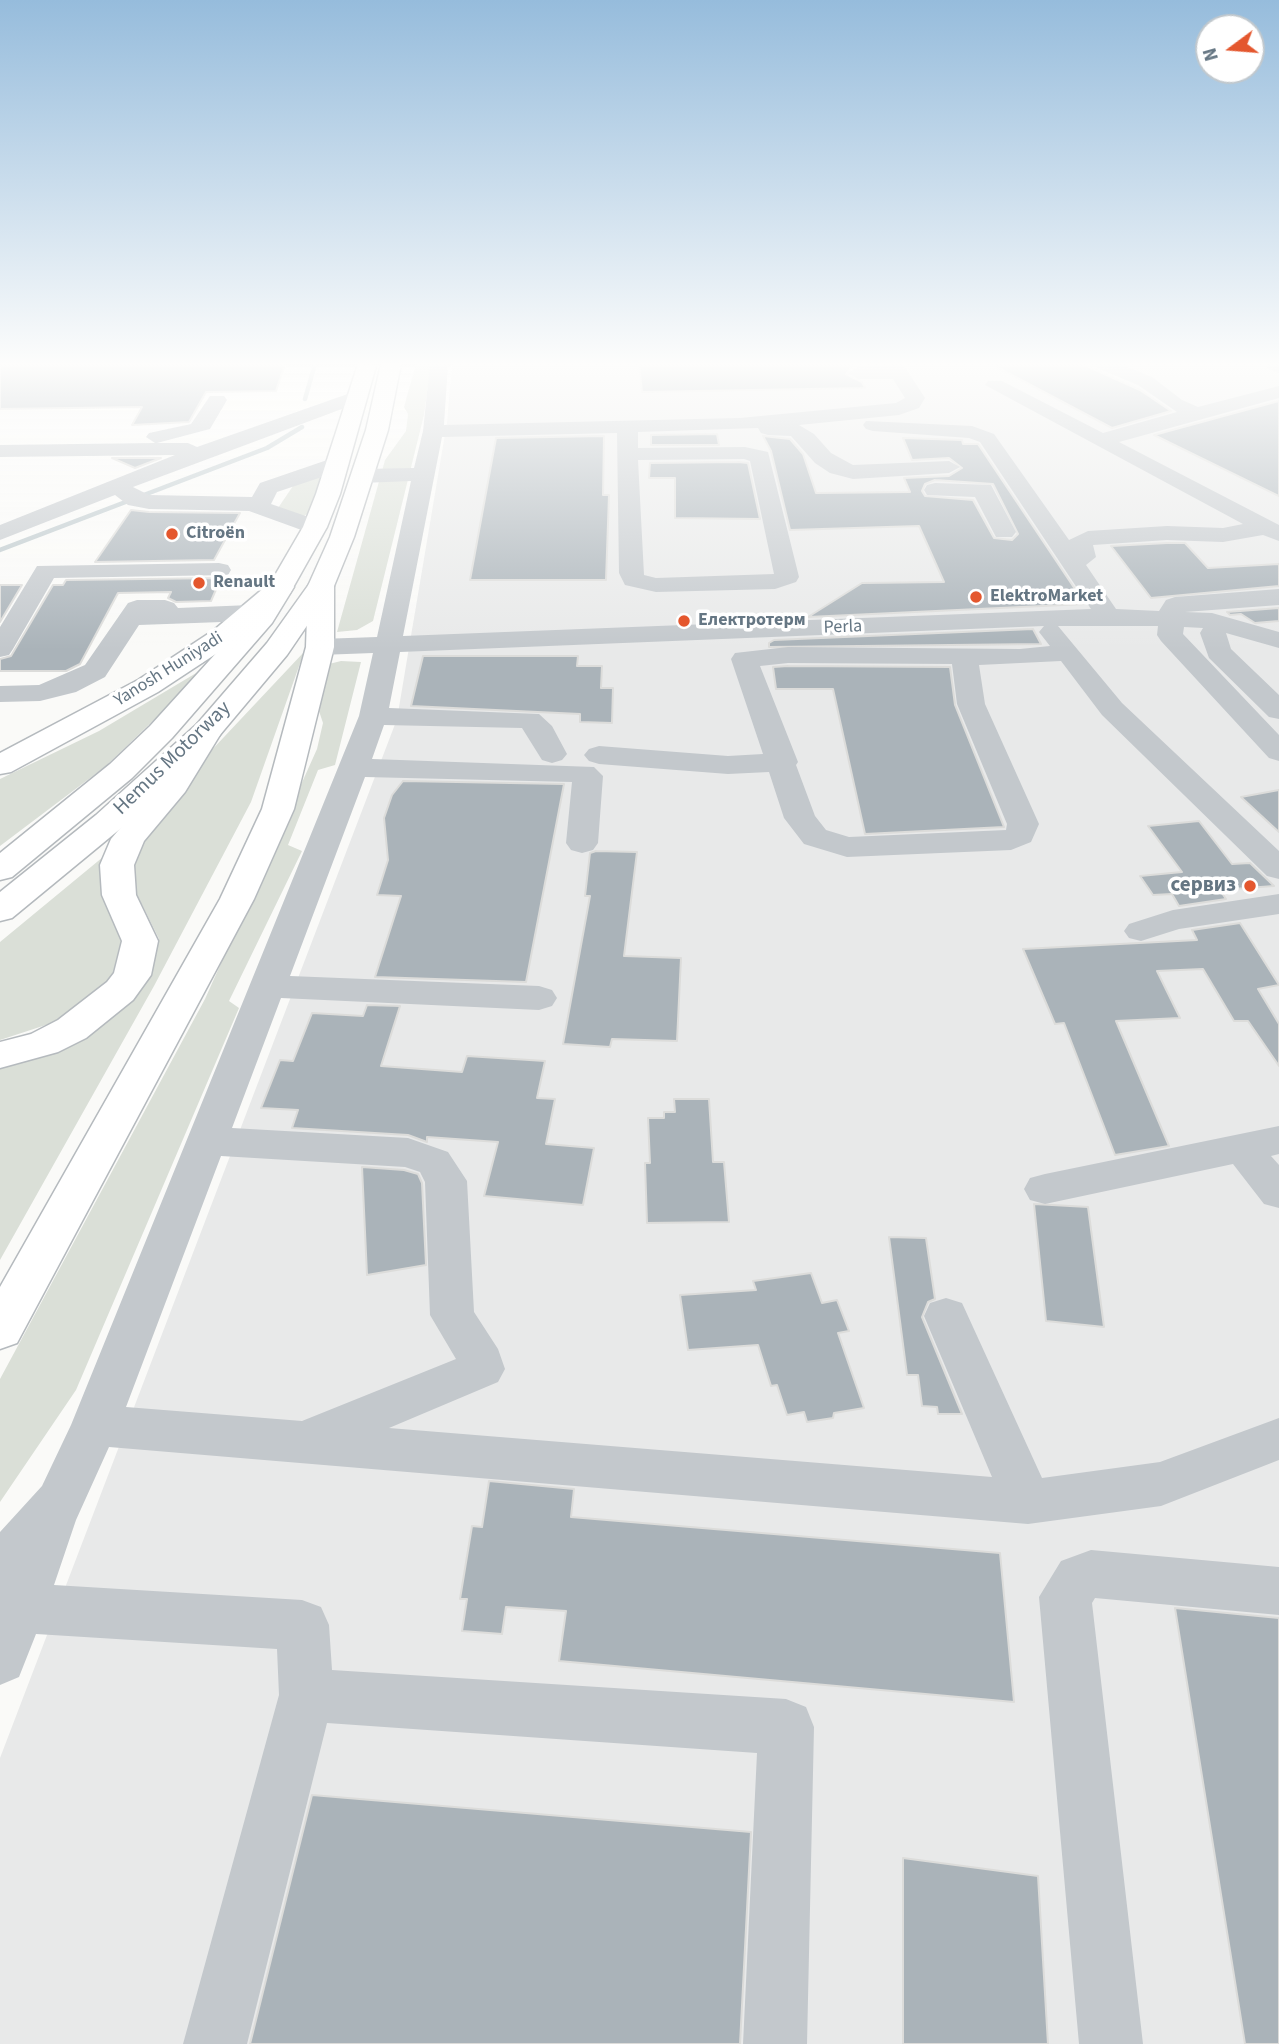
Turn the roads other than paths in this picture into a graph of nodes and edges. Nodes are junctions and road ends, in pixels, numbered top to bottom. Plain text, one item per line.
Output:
1 (191, 459) edge
2 (339, 459) edge
3 (367, 459) edge
4 (426, 459) edge
5 (627, 459) edge
6 (762, 459) edge
7 (825, 459) edge
8 (1004, 459) edge
9 (1141, 459) edge
10 (338, 464) junction
11 (949, 467) dead end
12 (423, 474) junction
13 (362, 476) junction
14 (935, 490) dead end
15 (127, 493) junction
16 (260, 504) junction
17 (0, 517) edge
18 (27, 522) junction
19 (315, 527) junction
20 (1273, 530) edge
21 (1051, 531) junction
22 (0, 533) edge
23 (1223, 535) junction
24 (1258, 553) dead end
25 (1071, 562) junction
26 (219, 570) dead end
27 (321, 586) junction
28 (281, 587) junction
29 (1279, 597) edge
30 (165, 608) dead end
31 (250, 613) junction
32 (1108, 616) junction
33 (131, 617) junction
34 (1173, 617) junction
35 (1044, 620) junction
36 (1212, 621) junction
37 (1279, 640) edge
38 (320, 646) junction
39 (386, 646) junction
40 (739, 646) junction
41 (0, 649) edge
42 (1066, 653) junction
43 (965, 658) junction
44 (0, 694) edge
45 (1279, 711) edge
46 (373, 716) junction
47 (208, 730) junction
48 (49, 740) junction
49 (1279, 752) edge
50 (552, 754) dead end
51 (599, 755) dead end
52 (0, 757) edge
53 (783, 762) junction
54 (0, 765) edge
55 (354, 768) junction
56 (582, 843) dead end
57 (1279, 869) edge
58 (0, 870) edge
59 (1279, 904) edge
60 (0, 910) edge
61 (1141, 931) dead end
62 (268, 986) junction
63 (539, 998) dead end
64 (0, 1055) edge
65 (207, 1141) junction
66 (1260, 1144) edge
67 (1045, 1189) dead end
68 (1279, 1193) edge
69 (946, 1316) dead end
70 (0, 1330) edge
71 (95, 1425) junction
72 (1279, 1439) edge
73 (303, 1443) junction
74 (1028, 1502) junction
75 (10, 1588) edge
76 (1279, 1591) edge
77 (0, 1659) edge
78 (307, 1695) junction
79 (215, 2044) edge
80 (775, 2044) edge
81 (1111, 2044) edge

1 - 15 street
2 - 10 main road, Hemus Motorway
3 - 13 main road
4 - 12 street
5 - 6 street
7 - 11 street
8 - 21 street
9 - 20 street
10 - 16 street
10 - 19 main road, Hemus Motorway
12 - 13 street
12 - 39 street
13 - 27 main road
14 - 21 street
15 - 16 street
15 - 18 street
16 - 19 street
17 - 18 street
18 - 22 street
19 - 28 main road, Hemus Motorway
20 - 23 street
21 - 25 street
23 - 24 street
23 - 25 street
25 - 32 street
26 - 41 street
27 - 38 main road
27 - 47 main road, Hemus Motorway
28 - 31 main road, Yanosh Huniyadi
28 - 58 main road, Hemus Motorway
29 - 34 street
30 - 33 street
31 - 33 street
31 - 48 main road, Yanosh Huniyadi
32 - 34 street, Perla
32 - 35 street, Perla
33 - 44 street
34 - 36 street, Perla
34 - 49 street
35 - 40 street, Perla
35 - 42 street
36 - 37 street, Perla
36 - 45 street
38 - 39 street, Perla
38 - 70 main road
39 - 40 street, Perla
39 - 46 street
40 - 43 street
40 - 53 street
42 - 43 street
42 - 57 street
43 - 53 street
46 - 50 street
46 - 55 street
47 - 60 main road, Hemus Motorway
47 - 64 main road
48 - 52 street
48 - 54 main road, Yanosh Huniyadi
51 - 53 street
55 - 56 street
55 - 62 street
59 - 61 street
62 - 63 street
62 - 65 street
65 - 71 street
65 - 73 street
66 - 67 street
66 - 68 street
69 - 74 street
71 - 73 street
71 - 75 street
72 - 74 street
73 - 74 street
75 - 77 street
75 - 78 street
76 - 81 street
78 - 79 street
78 - 80 street

